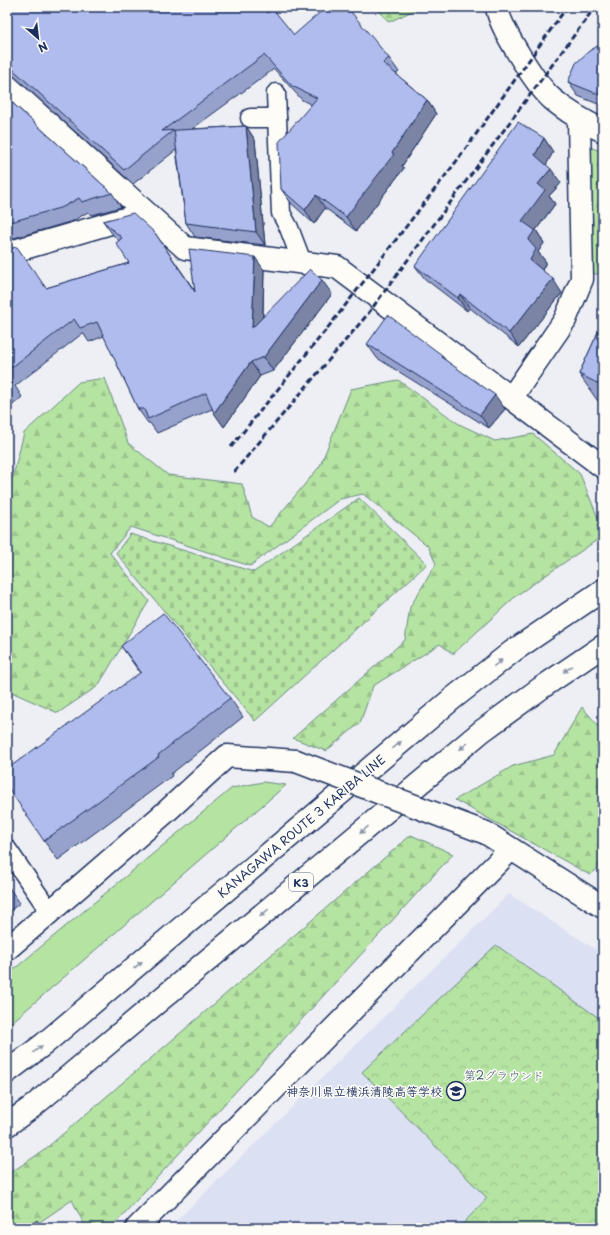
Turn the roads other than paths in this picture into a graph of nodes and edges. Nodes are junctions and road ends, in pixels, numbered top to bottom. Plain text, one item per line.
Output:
1 (497, 7) edge
2 (7, 86) edge
3 (276, 93) dead end
4 (250, 118) dead end
5 (277, 118) junction
6 (579, 119) junction
7 (603, 130) edge
8 (145, 212) junction
9 (7, 253) edge
10 (302, 262) junction
11 (512, 397) junction
12 (603, 467) edge
13 (603, 590) edge
14 (602, 647) edge
15 (7, 849) edge
16 (510, 849) junction
17 (603, 907) edge
18 (50, 912) junction
19 (7, 949) edge
20 (7, 1072) edge
21 (7, 1125) edge
22 (137, 1228) edge

1 - 6 main road
2 - 8 main road
3 - 5 lane
4 - 5 lane
5 - 10 lane
6 - 7 main road
6 - 11 main road
8 - 9 main road
8 - 10 main road
10 - 11 main road
11 - 12 main road
20 -> 13 main road, KANAGAWA ROUTE 3 KARIBA LINE
14 -> 21 main road, K3
15 - 18 lane
16 - 17 main road
16 - 18 main road, bridge
16 - 22 main road
18 - 19 main road

